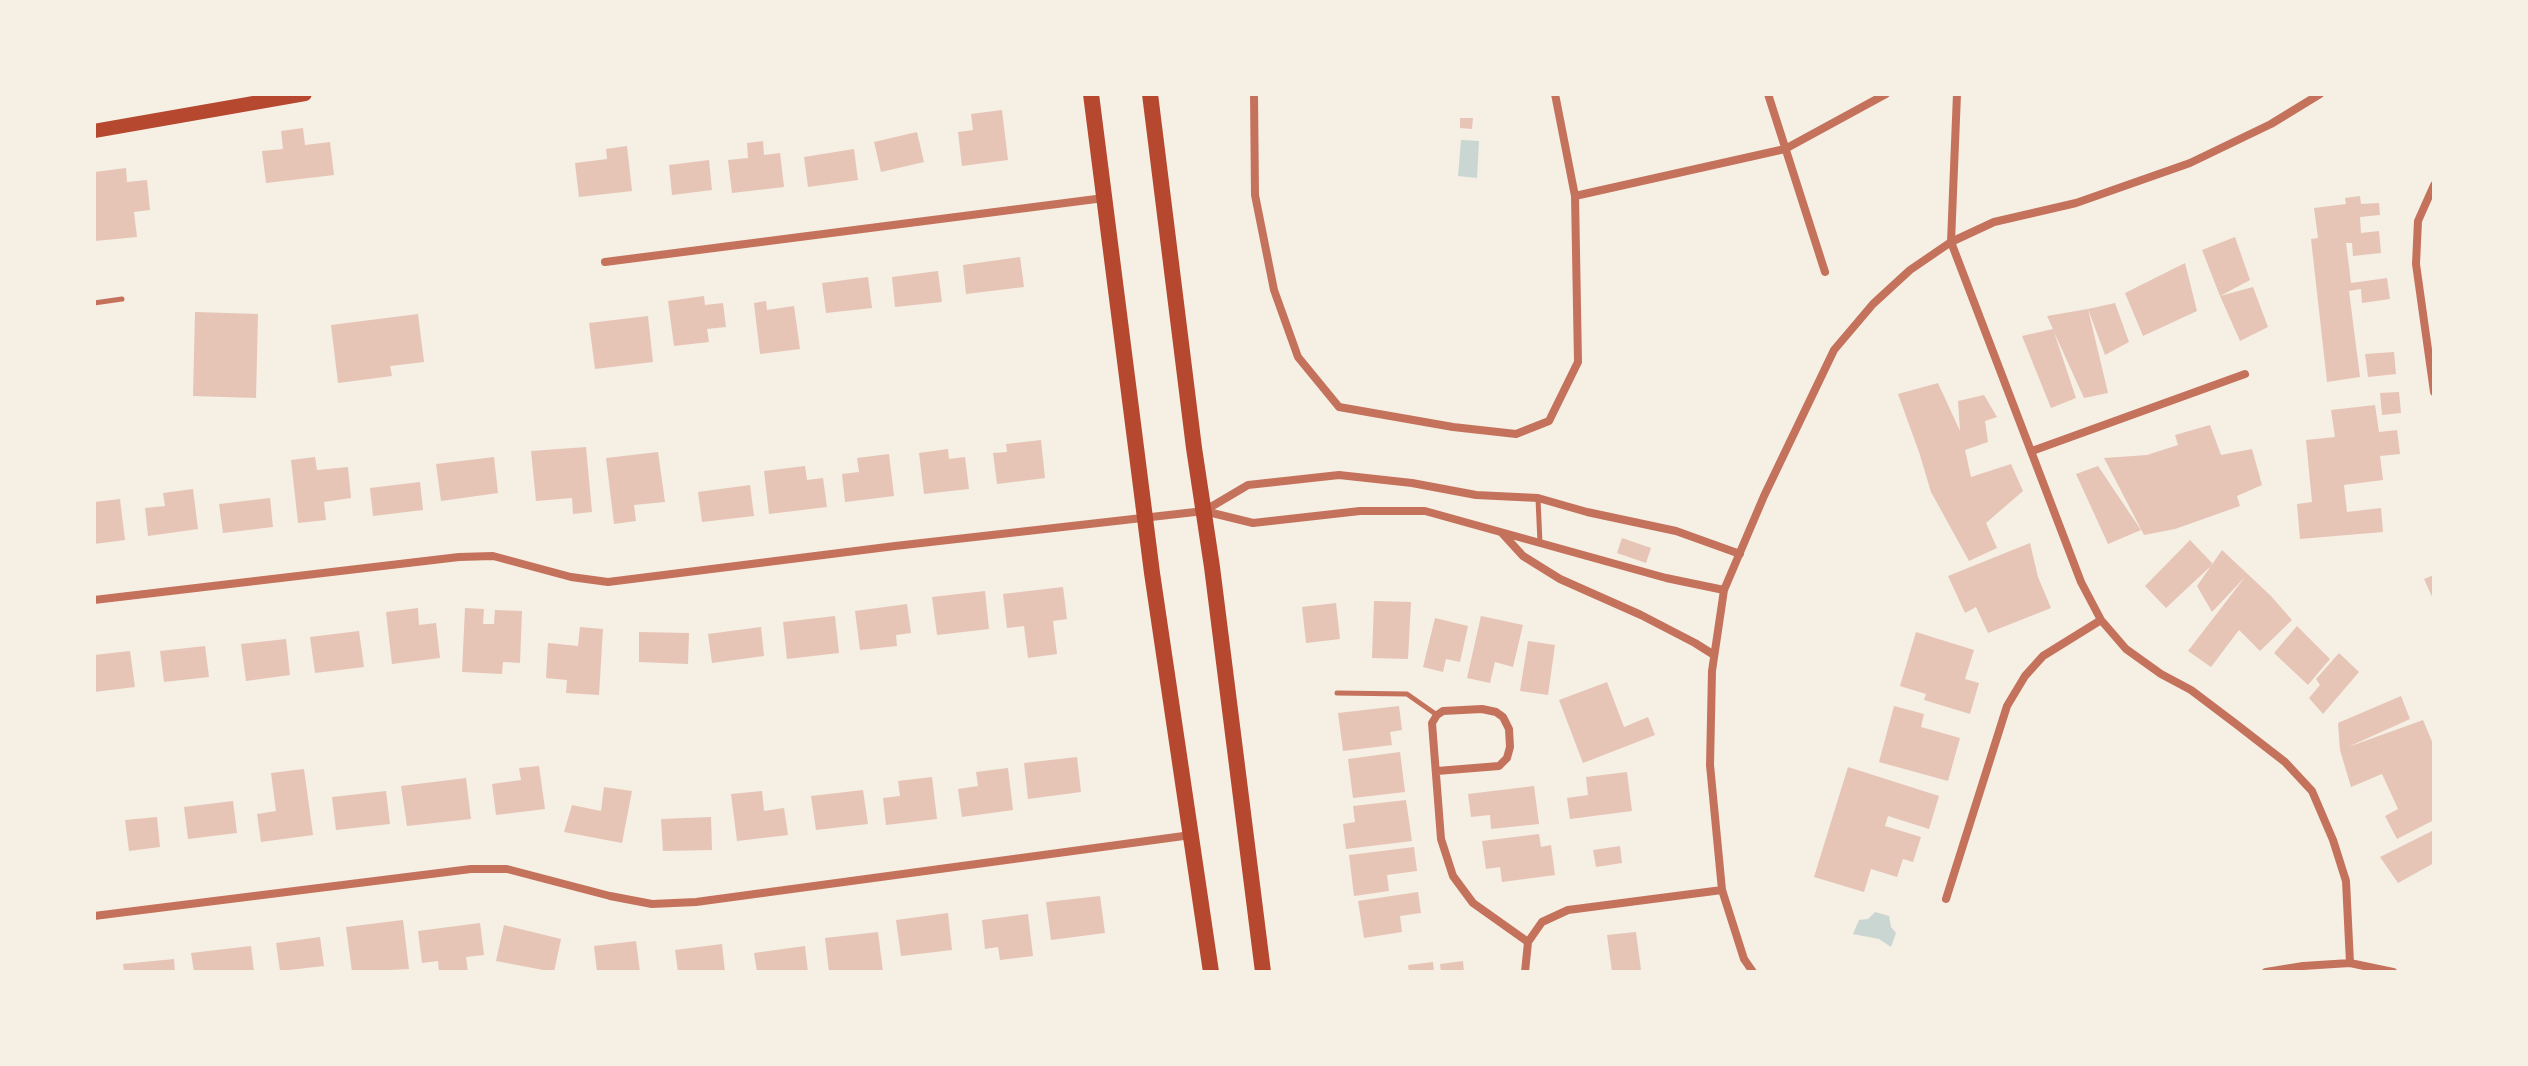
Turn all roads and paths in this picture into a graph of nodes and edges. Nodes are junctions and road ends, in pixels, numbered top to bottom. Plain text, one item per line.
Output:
1 (305, 94) edge
2 (1091, 94) edge
3 (1150, 94) edge
4 (1254, 94) edge
5 (1555, 94) edge
6 (1768, 94) edge
7 (1886, 94) edge
8 (1957, 94) edge
9 (2320, 94) edge
10 (94, 131) edge
11 (1785, 149) junction
12 (2434, 185) edge
13 (1575, 196) junction
14 (1104, 198) junction
15 (1951, 242) junction
16 (605, 262) dead end
17 (1825, 272) dead end
18 (122, 299) dead end
19 (94, 303) edge
20 (2245, 374) dead end
21 (2434, 392) edge
22 (2032, 451) junction
23 (1538, 498) junction
24 (1204, 511) junction
25 (1145, 517) junction
26 (1501, 533) junction
27 (1540, 543) junction
28 (1740, 554) junction
29 (1724, 590) junction
30 (94, 600) edge
31 (2101, 620) junction
32 (1714, 655) junction
33 (1337, 693) dead end
34 (1437, 715) junction
35 (1437, 771) junction
36 (1192, 835) junction
37 (1722, 890) junction
38 (1946, 899) dead end
39 (94, 916) edge
40 (1528, 942) junction
41 (2350, 963) junction
42 (1211, 972) edge
43 (1263, 972) edge
44 (1525, 972) edge
45 (1753, 972) edge
46 (2266, 972) edge
47 (2393, 972) edge

1 - 10 main road
2 - 14 main road
3 - 24 main road
4 - 13 street
5 - 13 street
6 - 11 street
7 - 11 street
8 - 15 street
9 - 15 street
11 - 13 street
11 - 17 street
12 - 21 street
14 - 16 street
14 - 25 main road
15 - 22 street
15 - 28 street
18 - 19 lane
20 - 22 street
22 - 31 street
23 - 24 street
23 - 27 lane
23 - 28 street
24 - 25 street
24 - 26 street
24 - 43 main road
25 - 30 street
25 - 36 main road
26 - 27 street
26 - 32 street
27 - 29 street
28 - 29 street
29 - 32 street
31 - 38 street
31 - 41 street
32 - 37 street
33 - 34 lane
34 - 35 street
34 - 35 street
35 - 40 street
36 - 39 street
36 - 42 main road
37 - 40 street
37 - 45 street
40 - 44 street
41 - 46 street
41 - 47 street

